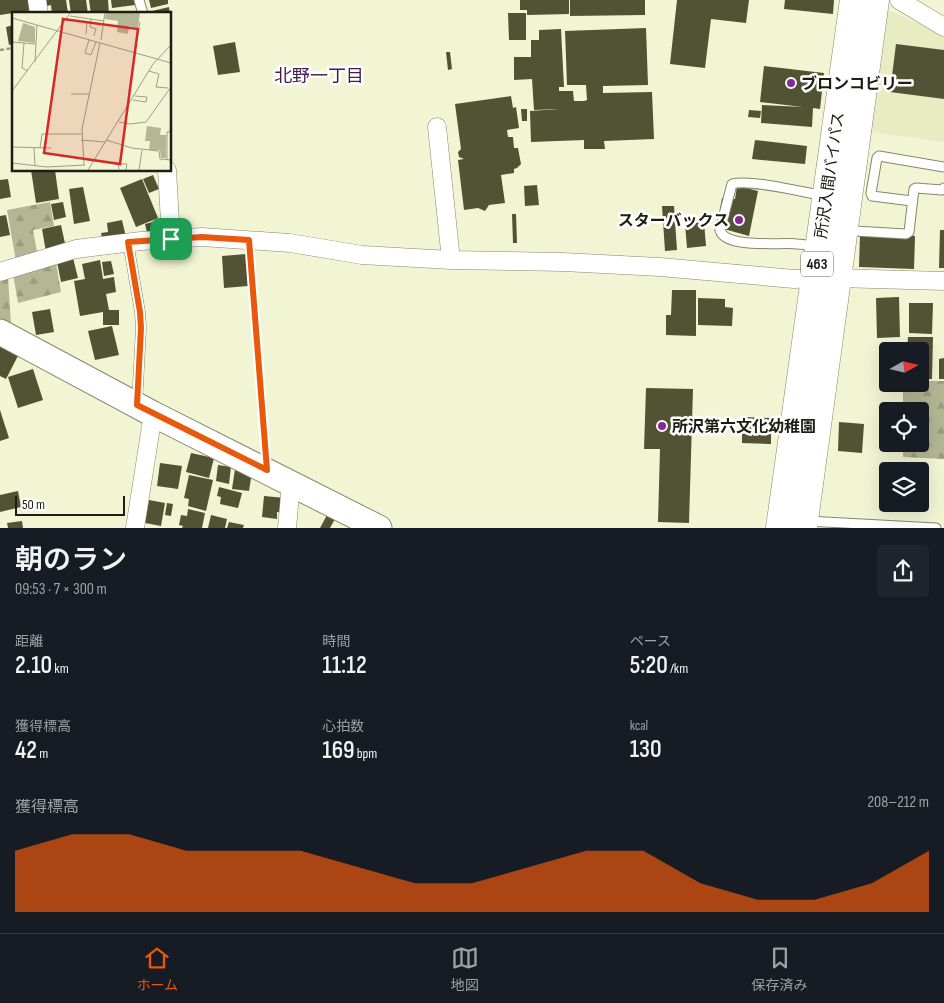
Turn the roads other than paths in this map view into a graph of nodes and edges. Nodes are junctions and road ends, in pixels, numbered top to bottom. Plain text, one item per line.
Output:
1 (854, 0) edge
2 (875, 0) edge
3 (899, 0) edge
4 (944, 27) edge
5 (437, 127) dead end
6 (944, 167) edge
7 (167, 171) edge
8 (863, 175) dead end
9 (874, 176) junction
10 (944, 187) edge
11 (826, 197) junction
12 (912, 200) junction
13 (855, 231) dead end
14 (171, 239) junction
15 (128, 242) junction
16 (819, 247) junction
17 (451, 260) junction
18 (0, 272) edge
19 (826, 278) junction
20 (944, 281) edge
21 (0, 332) edge
22 (145, 410) junction
23 (291, 483) junction
24 (796, 525) edge
25 (135, 528) edge
26 (287, 528) edge
27 (379, 528) edge
28 (936, 528) edge

1 - 11 highway, 所沢入間バイパス / 463
2 - 19 highway, 所沢入間バイパス / 463
3 - 4 street
5 - 17 street
6 - 9 lane
7 - 14 street
8 - 9 lane
9 - 12 lane
10 - 12 lane
11 - 16 highway, 所沢入間バイパス / 463
11 - 16 lane
12 - 13 lane
14 - 15 street
14 - 17 street
15 - 18 street
15 - 22 lane
16 - 19 highway, 所沢入間バイパス / 463
17 - 19 street
19 - 20 street
19 - 24 highway, 所沢入間バイパス / 463
21 - 22 street
22 - 23 street
22 - 25 street
23 - 26 street
23 - 27 street
24 - 28 lane

